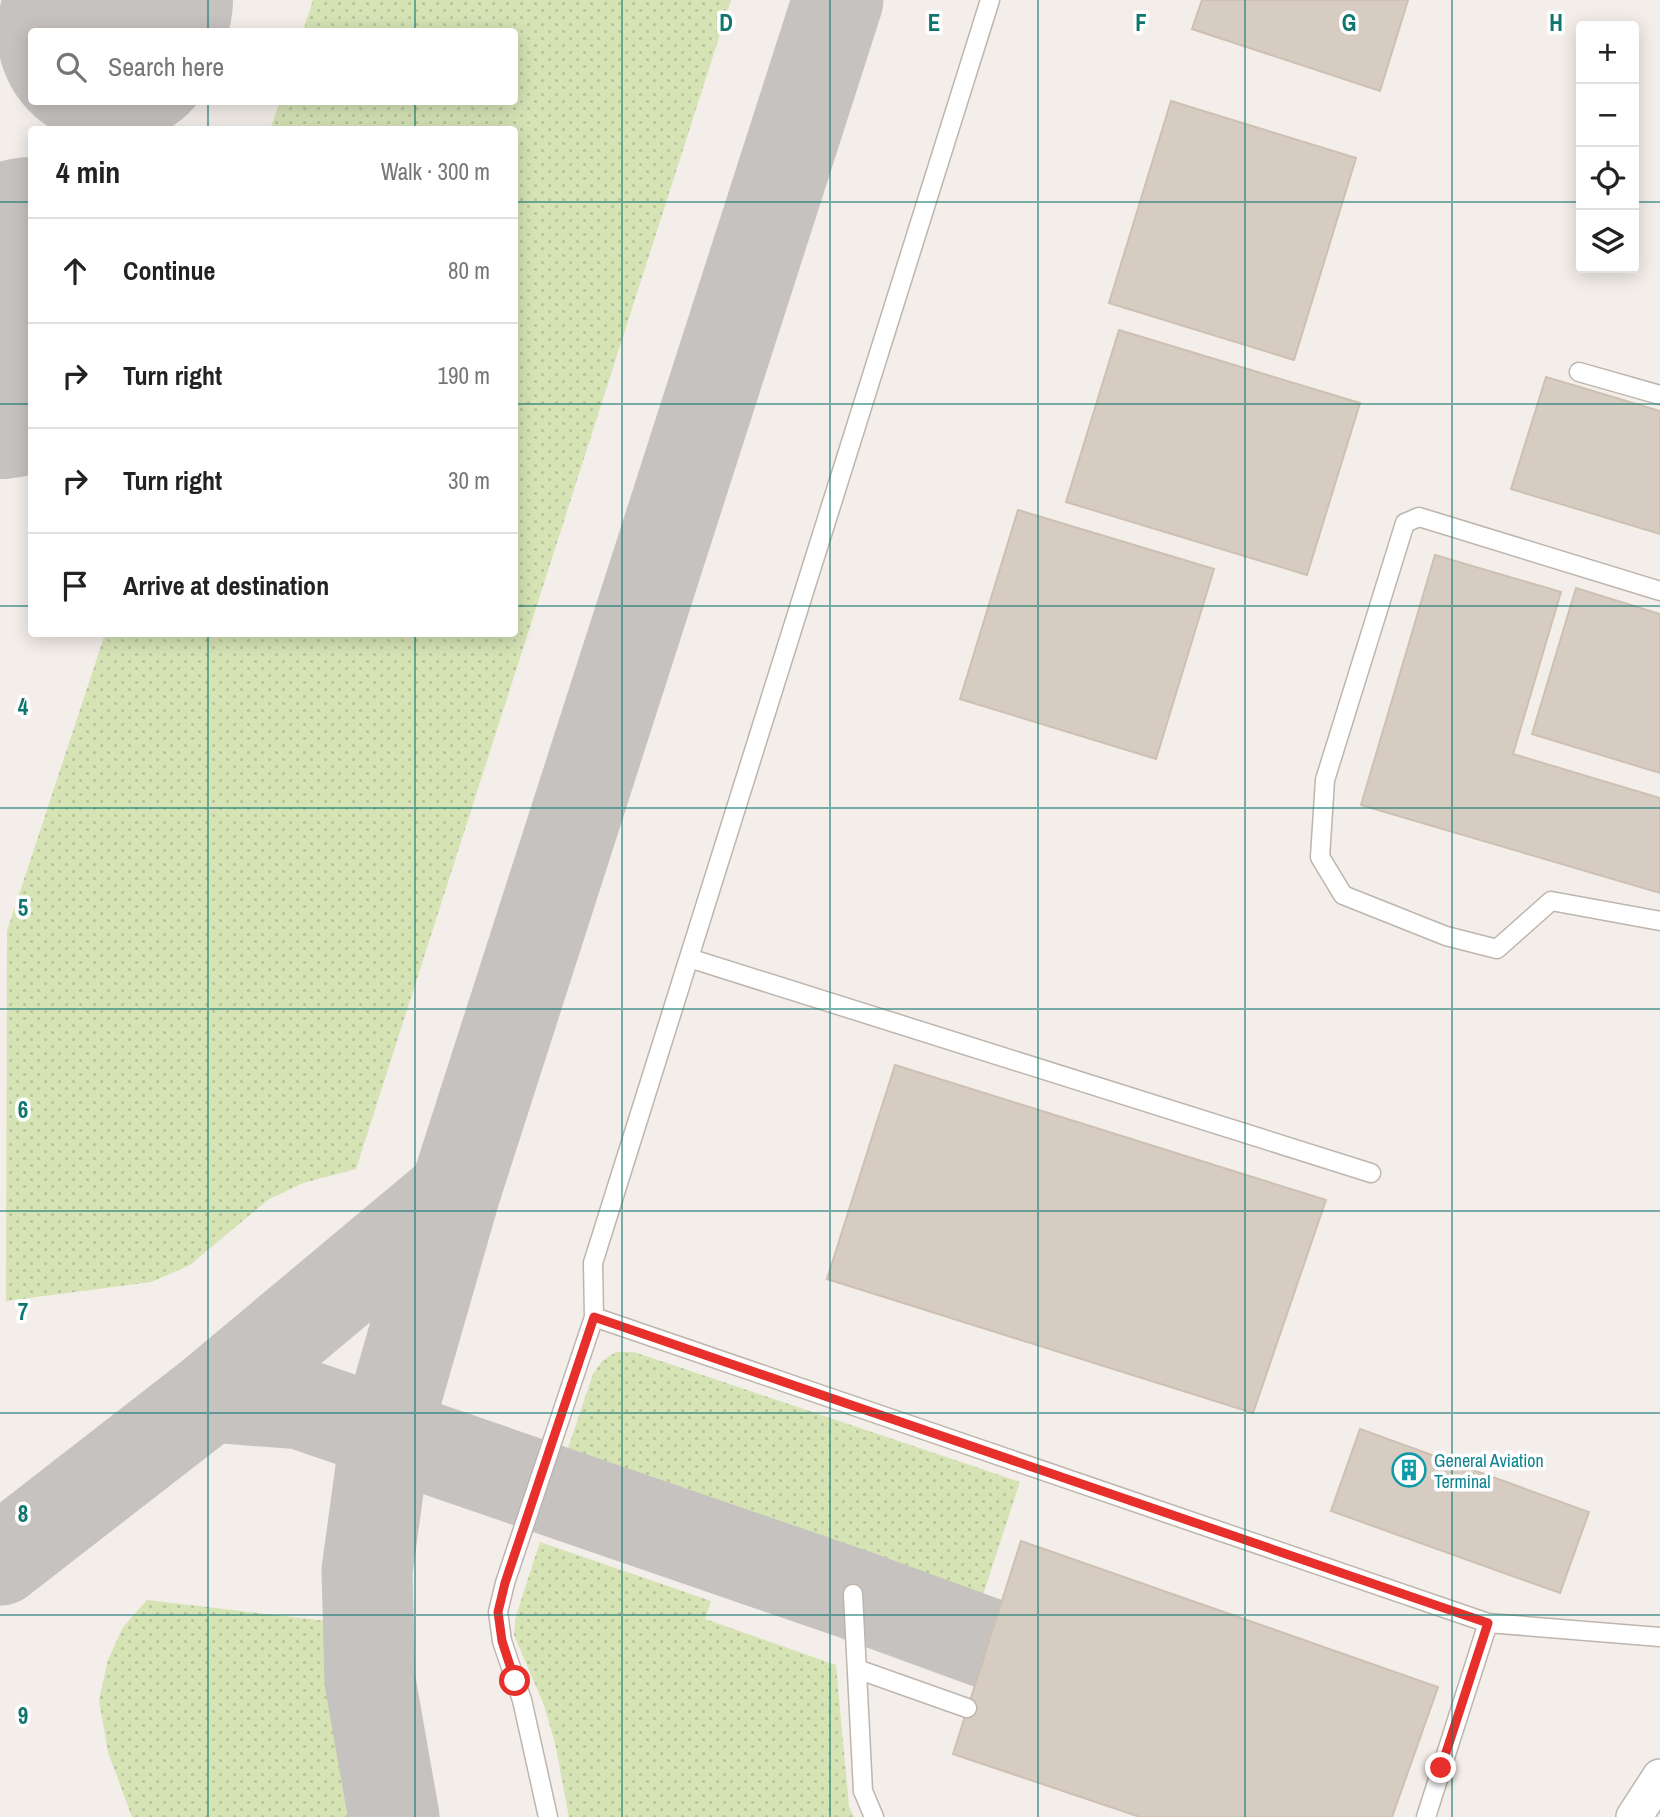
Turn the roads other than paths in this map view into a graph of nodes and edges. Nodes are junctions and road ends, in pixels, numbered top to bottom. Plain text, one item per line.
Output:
1 (990, 0) edge
2 (1578, 372) dead end
3 (1660, 395) edge
4 (1660, 591) edge
5 (1660, 920) edge
6 (689, 958) junction
7 (1371, 1173) dead end
8 (594, 1317) junction
9 (853, 1594) dead end
10 (1488, 1623) junction
11 (1660, 1637) edge
12 (857, 1669) junction
13 (967, 1708) dead end
14 (1660, 1777) edge
15 (548, 1817) edge
16 (874, 1817) edge
17 (1426, 1817) edge
18 (1634, 1817) edge

1 - 6 lane
2 - 3 lane
4 - 5 lane
6 - 7 lane
6 - 8 lane
8 - 10 lane
8 - 15 lane
9 - 12 lane
10 - 11 lane
10 - 17 lane
12 - 13 lane
12 - 16 lane
14 - 18 street

